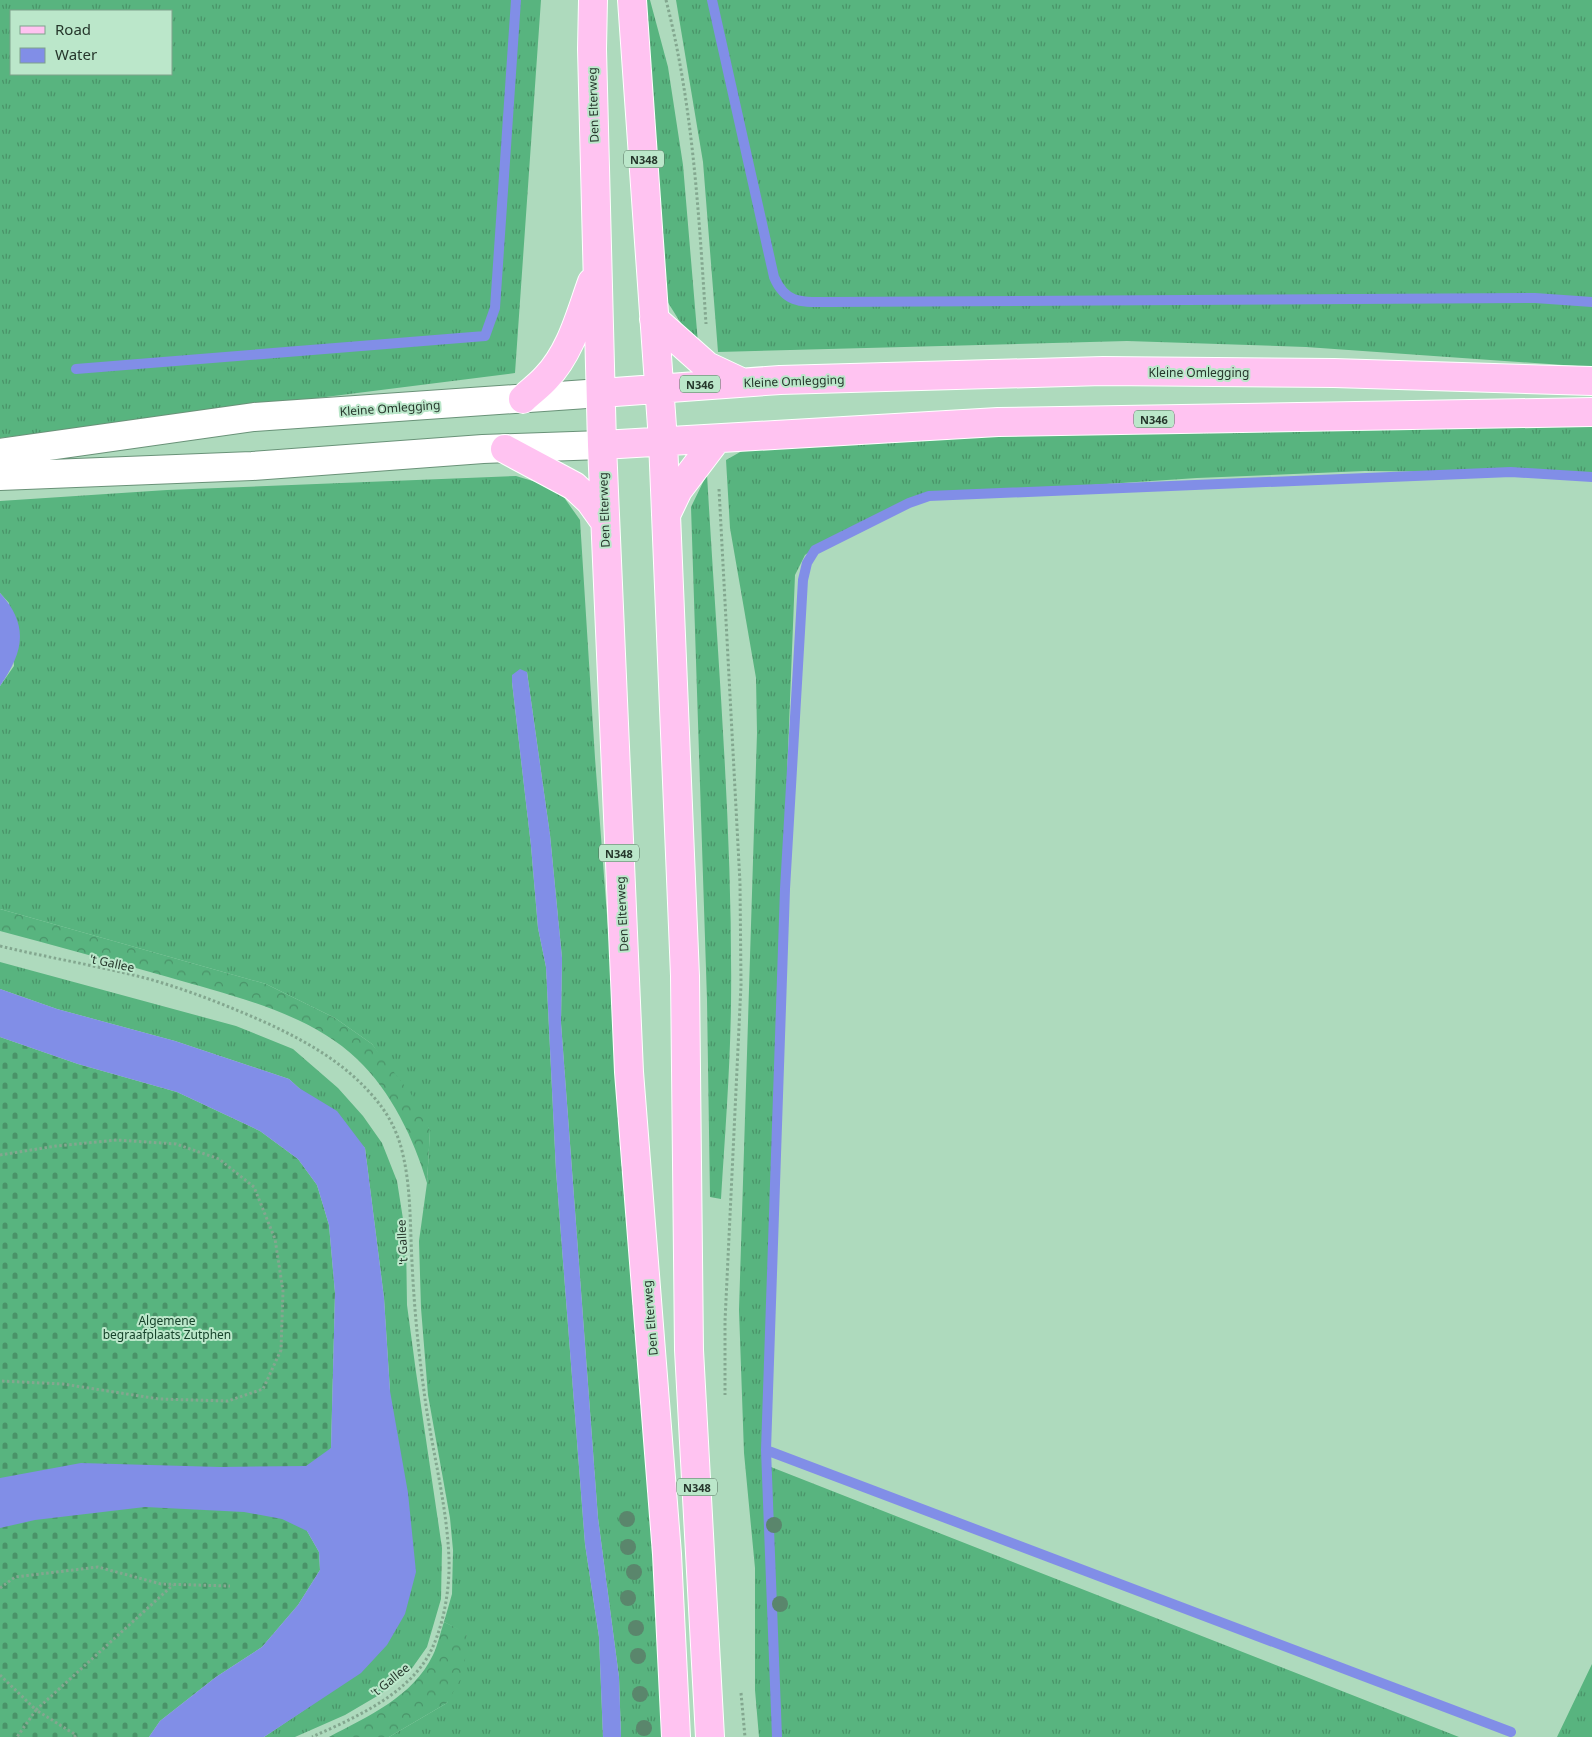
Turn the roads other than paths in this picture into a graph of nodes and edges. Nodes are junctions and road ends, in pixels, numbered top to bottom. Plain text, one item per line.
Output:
1 (593, 0) edge
2 (632, 0) edge
3 (598, 266) junction
4 (654, 319) junction
5 (1592, 381) edge
6 (742, 383) junction
7 (659, 388) junction
8 (601, 393) junction
9 (522, 399) junction
10 (1592, 412) edge
11 (716, 440) junction
12 (663, 442) junction
13 (602, 445) junction
14 (505, 449) junction
15 (0, 453) edge
16 (0, 476) edge
17 (665, 518) junction
18 (605, 522) junction
19 (676, 1737) edge
20 (710, 1737) edge

1 - 3 main road, Den Elterweg / N348
2 - 4 main road, N348
3 - 8 main road, Den Elterweg / N348
3 - 9 main road
4 - 6 main road
4 - 7 main road, N348
5 - 6 main road, Kleine Omlegging / N346
6 - 7 main road, Kleine Omlegging / N346
7 - 8 main road, Kleine Omlegging / N346
7 - 12 main road, N348
8 - 9 street, Kleine Omlegging
8 - 13 main road, Den Elterweg / N348
9 - 15 street, Kleine Omlegging
10 - 11 main road, N346
11 - 12 main road, N346
11 - 17 main road
12 - 13 main road, N346
12 - 17 main road, N348
13 - 14 street
13 - 18 main road, Den Elterweg / N348
14 - 16 street
14 - 18 main road
17 - 20 main road, N348
18 - 19 main road, Den Elterweg / N348

